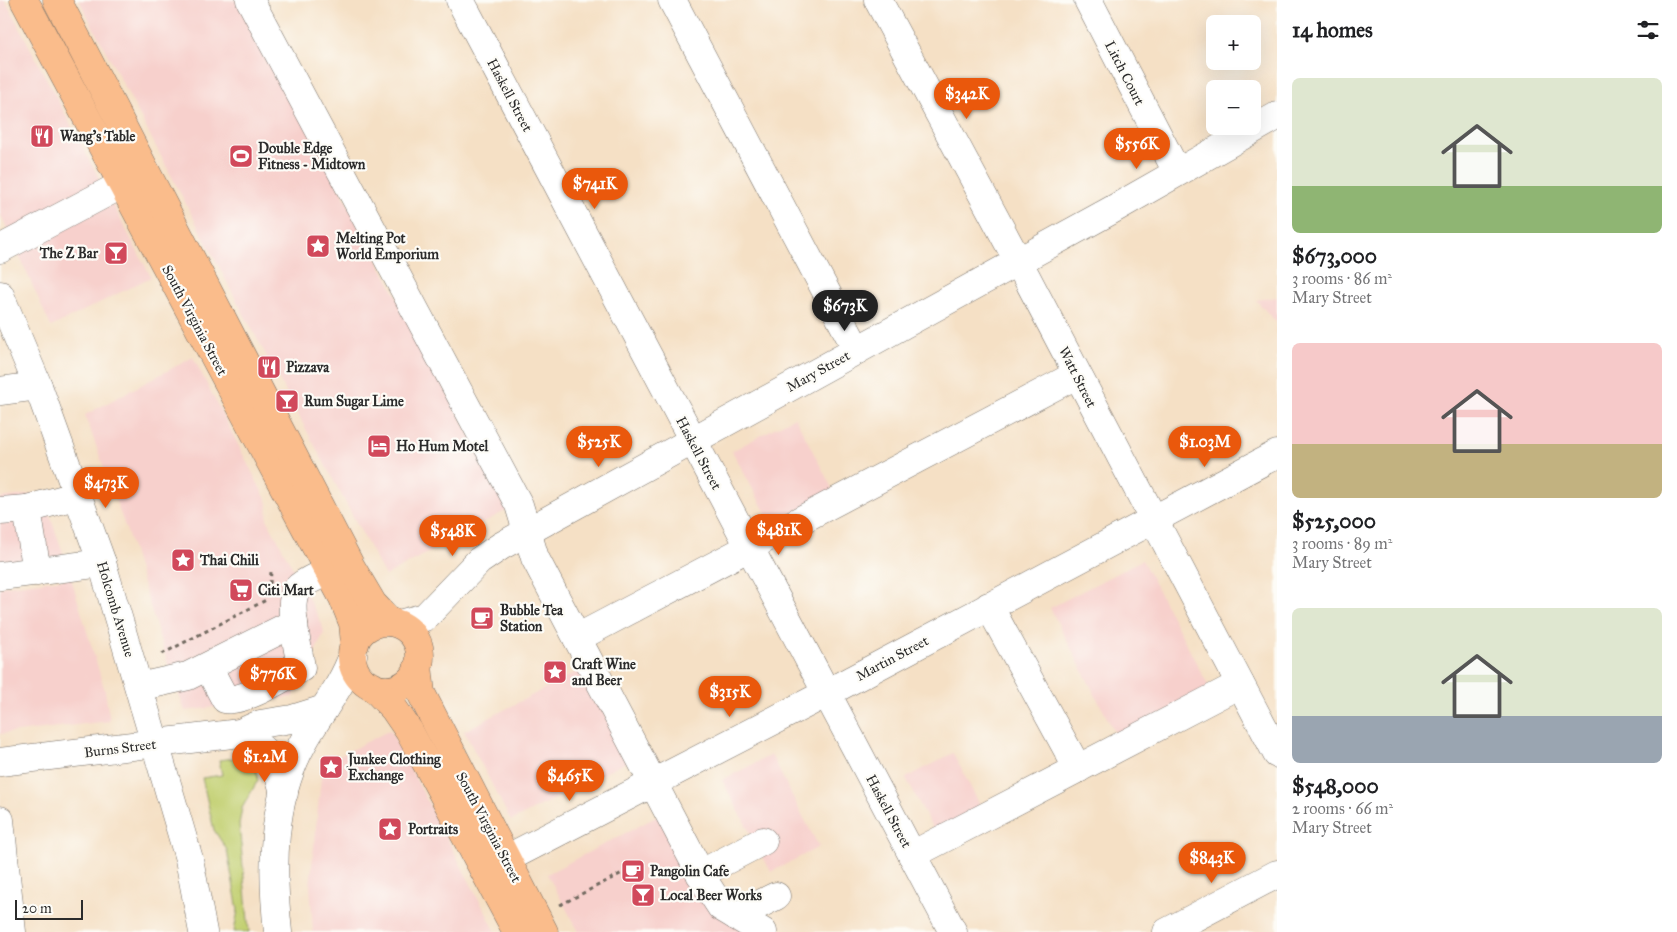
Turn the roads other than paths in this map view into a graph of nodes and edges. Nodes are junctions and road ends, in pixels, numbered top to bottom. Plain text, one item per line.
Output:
1 (24, 0) edge
2 (57, 0) edge
3 (250, 0) edge
4 (460, 0) edge
5 (672, 0) edge
6 (878, 0) edge
7 (1088, 0) edge
8 (1277, 116) edge
9 (1177, 172) junction
10 (123, 184) junction
11 (0, 249) edge
12 (1018, 261) junction
13 (0, 295) edge
14 (857, 350) junction
15 (1076, 375) junction
16 (38, 386) junction
17 (0, 391) edge
18 (692, 441) junction
19 (1277, 454) edge
20 (79, 495) junction
21 (27, 509) junction
22 (0, 511) edge
23 (1153, 520) junction
24 (526, 532) junction
25 (750, 548) junction
26 (102, 563) junction
27 (328, 571) junction
28 (37, 572) junction
29 (0, 576) edge
30 (989, 606) junction
31 (294, 623) junction
32 (394, 623) junction
33 (577, 638) junction
34 (354, 649) junction
35 (418, 666) junction
36 (208, 667) junction
37 (1240, 684) junction
38 (372, 686) junction
39 (139, 688) junction
40 (827, 693) junction
41 (236, 700) junction
42 (324, 709) junction
43 (240, 733) junction
44 (155, 744) junction
45 (1277, 754) edge
46 (0, 762) edge
47 (1078, 769) junction
48 (653, 782) junction
49 (284, 793) junction
50 (0, 820) edge
51 (763, 841) dead end
52 (912, 855) junction
53 (506, 860) junction
54 (700, 874) junction
55 (1277, 874) edge
56 (776, 896) dead end
57 (736, 916) junction
58 (12, 932) edge
59 (203, 932) edge
60 (278, 932) edge
61 (517, 932) edge
62 (544, 932) edge
63 (763, 932) edge
64 (953, 932) edge
65 (1167, 932) edge

1 - 10 main road, South Virginia Street
2 - 32 main road, South Virginia Street
3 - 24 street
4 - 18 street, Haskell Street
5 - 14 street
6 - 12 street, Watt Street
7 - 9 street, Litch Court
8 - 9 street, Mary Street
9 - 12 street, Mary Street
10 - 11 street
10 - 27 main road, South Virginia Street
12 - 14 street, Mary Street
12 - 15 street, Watt Street
13 - 16 street, Holcomb Avenue
14 - 18 street, Mary Street
15 - 23 street, Watt Street
15 - 25 street
16 - 17 street
16 - 20 street, Holcomb Avenue
18 - 24 street, Mary Street
18 - 25 street, Haskell Street
19 - 23 street, Martin Street
20 - 21 street
20 - 26 street, Holcomb Avenue
21 - 22 street
21 - 28 street
23 - 30 street, Martin Street
23 - 37 street, Watt Street
24 - 32 street, Mary Street
24 - 33 street
25 - 33 street
25 - 40 street, Haskell Street
26 - 28 street
26 - 39 street, Holcomb Avenue
27 - 31 street
27 - 34 main road, South Virginia Street
28 - 29 street
30 - 40 street, Martin Street
30 - 47 street
31 - 36 street
31 - 41 street
32 - 34 main road
32 - 35 main road
33 - 48 street
34 - 38 main road
34 - 42 street
35 - 38 main road
35 - 53 main road, South Virginia Street
36 - 39 street
36 - 41 street
37 - 45 street, Watt Street
37 - 47 street
38 - 61 main road, South Virginia Street
39 - 44 street, Holcomb Avenue
40 - 48 street, Martin Street
40 - 52 street, Haskell Street
41 - 43 street
42 - 43 street, Burns Street
42 - 49 street
43 - 44 street, Burns Street
43 - 49 street
44 - 46 street, Burns Street
44 - 59 street, Holcomb Avenue
47 - 52 street
48 - 53 street, Martin Street
48 - 54 street
49 - 60 street
50 - 58 street
51 - 54 street
52 - 64 street, Haskell Street
53 - 62 main road, South Virginia Street
54 - 57 street
55 - 65 street
56 - 57 street
57 - 63 street

